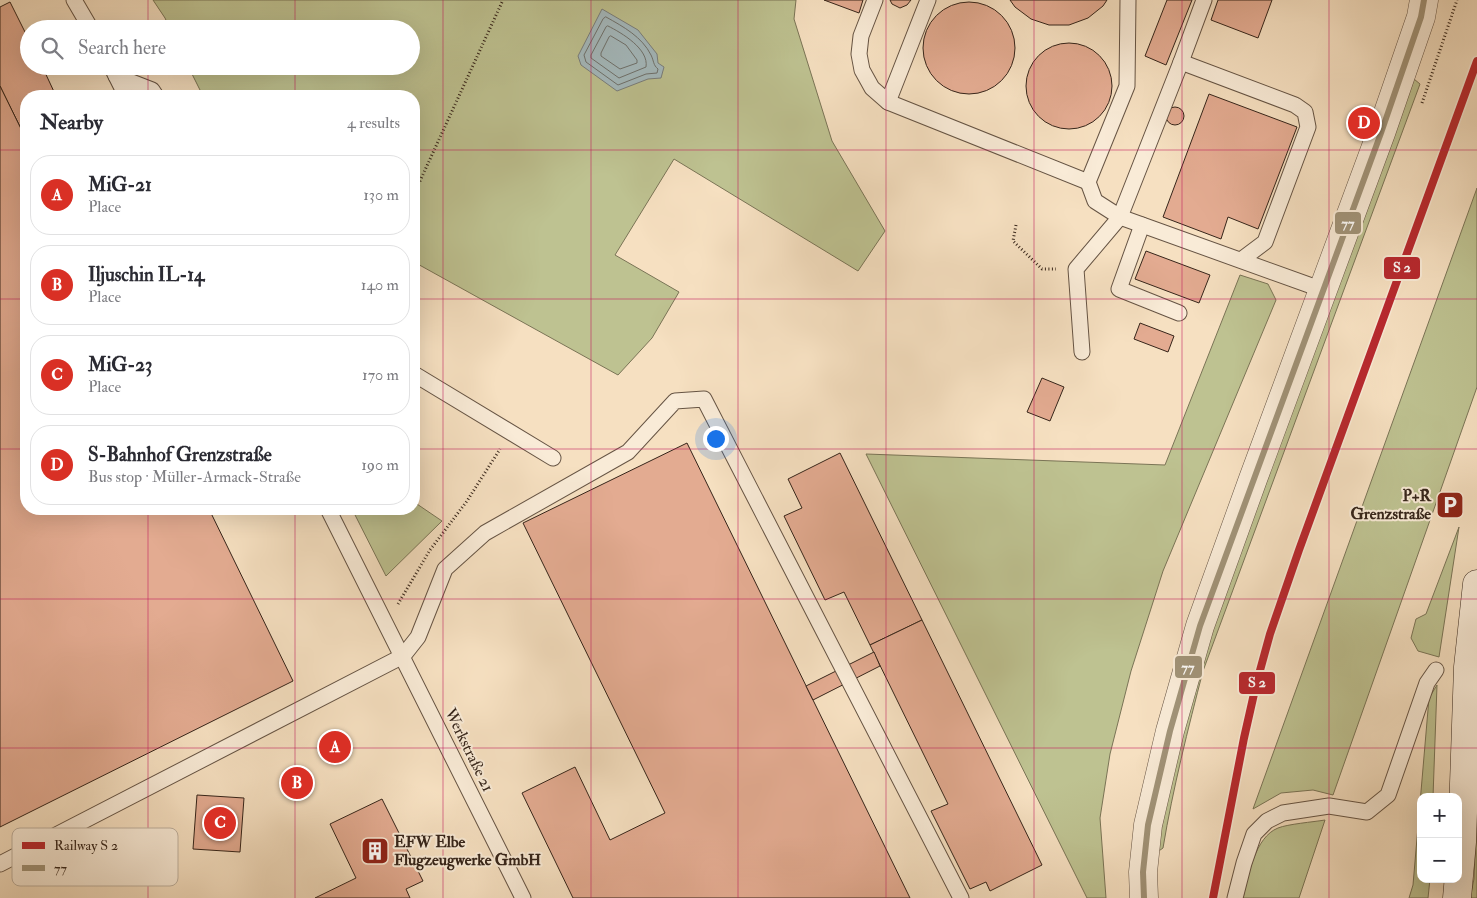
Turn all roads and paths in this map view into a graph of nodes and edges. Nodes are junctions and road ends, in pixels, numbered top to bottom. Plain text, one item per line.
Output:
1 (74, 0) edge
2 (503, 0) edge
3 (875, 0) edge
4 (928, 0) edge
5 (1128, 0) edge
6 (1204, 0) edge
7 (1424, 0) edge
8 (1458, 0) edge
9 (86, 20) edge
10 (1181, 62) junction
11 (115, 75) edge
12 (121, 75) edge
13 (123, 90) edge
14 (152, 90) edge
15 (888, 102) junction
16 (1419, 111) dead end
17 (420, 181) edge
18 (1088, 182) junction
19 (1120, 217) junction
20 (1016, 225) dead end
21 (1142, 225) junction
22 (1241, 260) junction
23 (1076, 269) junction
24 (1323, 290) junction
25 (1179, 313) dead end
26 (1082, 352) dead end
27 (420, 378) edge
28 (510, 432) junction
29 (553, 458) dead end
30 (331, 515) edge
31 (1477, 584) edge
32 (397, 606) dead end
33 (1475, 618) edge
34 (403, 656) junction
35 (1436, 670) dead end
36 (70, 828) edge
37 (12, 858) edge
38 (0, 864) edge
39 (523, 898) edge
40 (961, 898) edge
41 (1144, 898) edge
42 (1235, 898) edge
43 (1457, 898) edge

1 - 9 lane
2 - 17 path
3 - 15 lane
4 - 15 lane
5 - 18 lane
6 - 10 lane
7 - 24 street
8 - 16 path
10 - 19 lane
10 - 22 lane
11 - 13 lane
12 - 14 lane
15 - 18 lane
18 - 19 lane
19 - 21 lane
19 - 23 lane
20 - 23 path
21 - 22 lane
21 - 25 lane
22 - 24 lane
23 - 26 lane
24 - 41 street
27 - 28 lane
28 - 29 lane
28 - 32 path
30 - 34 lane, Werkstraße 21
31 - 33 street
33 - 43 street
34 - 36 lane
34 - 39 lane, Werkstraße 21
34 - 40 lane
35 - 42 lane
37 - 38 lane

